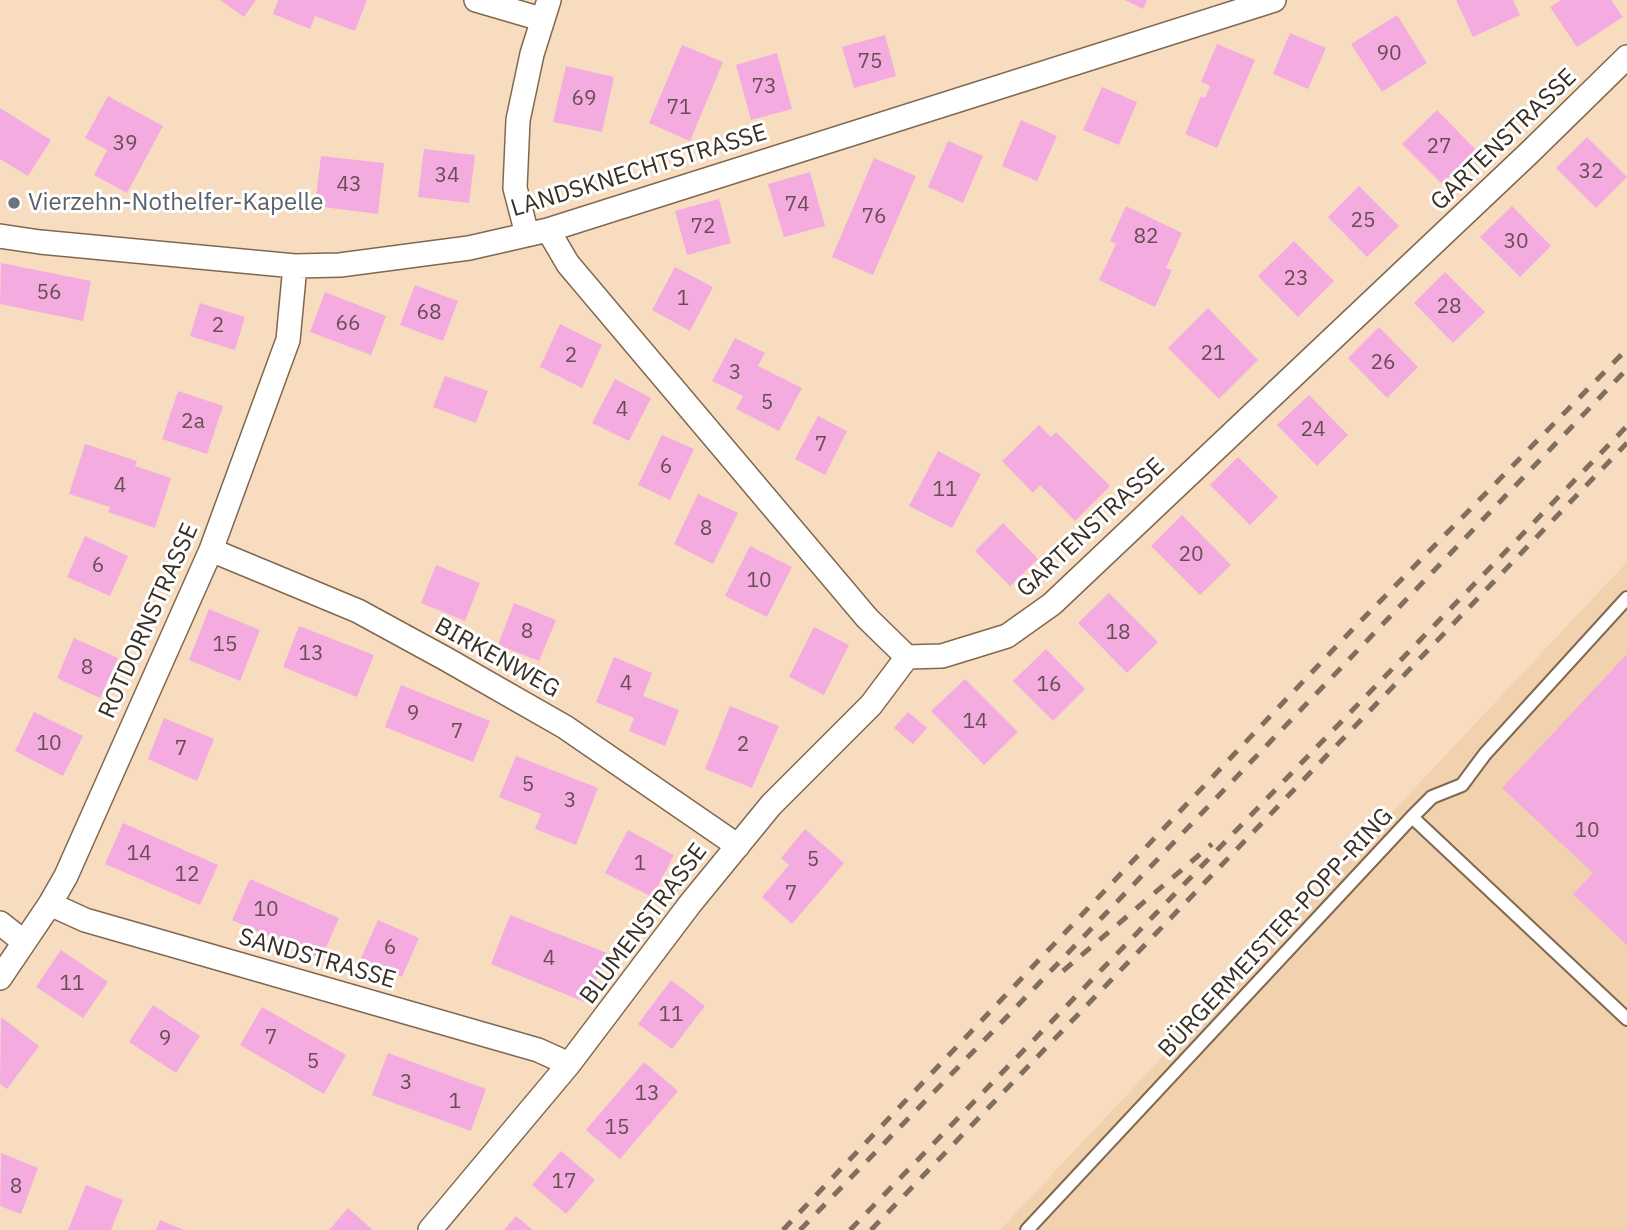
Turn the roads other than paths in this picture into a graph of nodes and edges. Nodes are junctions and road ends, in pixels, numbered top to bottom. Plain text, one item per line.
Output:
1 (476, 0) edge
2 (1274, 0) edge
3 (1216, 8) edge
4 (545, 10) edge
5 (1627, 57) edge
6 (538, 232) junction
7 (0, 236) edge
8 (295, 266) junction
9 (211, 550) junction
10 (1627, 598) edge
11 (907, 657) junction
12 (1412, 817) junction
13 (738, 846) junction
14 (50, 904) junction
15 (0, 923) edge
16 (24, 942) junction
17 (0, 978) edge
18 (1627, 1019) edge
19 (569, 1065) junction
20 (430, 1230) edge
21 (1027, 1230) edge

1 - 4 street
2 - 3 street, LANDSKNECHTSTRASSE
3 - 6 street, LANDSKNECHTSTRASSE
4 - 6 street
5 - 11 street, GARTENSTRASSE
6 - 8 street, LANDSKNECHTSTRASSE
6 - 11 street
7 - 8 street, LANDSKNECHTSTRASSE
8 - 9 street, ROTDORNSTRASSE
9 - 13 street, BIRKENWEG
9 - 14 street, ROTDORNSTRASSE
10 - 12 lane
11 - 13 street, BLUMENSTRASSE
12 - 18 lane, BÜRGERMEISTER-POPP-RING
12 - 21 lane, BÜRGERMEISTER-POPP-RING
13 - 19 street, BLUMENSTRASSE
14 - 16 street, ROTDORNSTRASSE
14 - 19 street, SANDSTRASSE
15 - 16 street
16 - 17 street, ROTDORNSTRASSE
19 - 20 street, BLUMENSTRASSE

